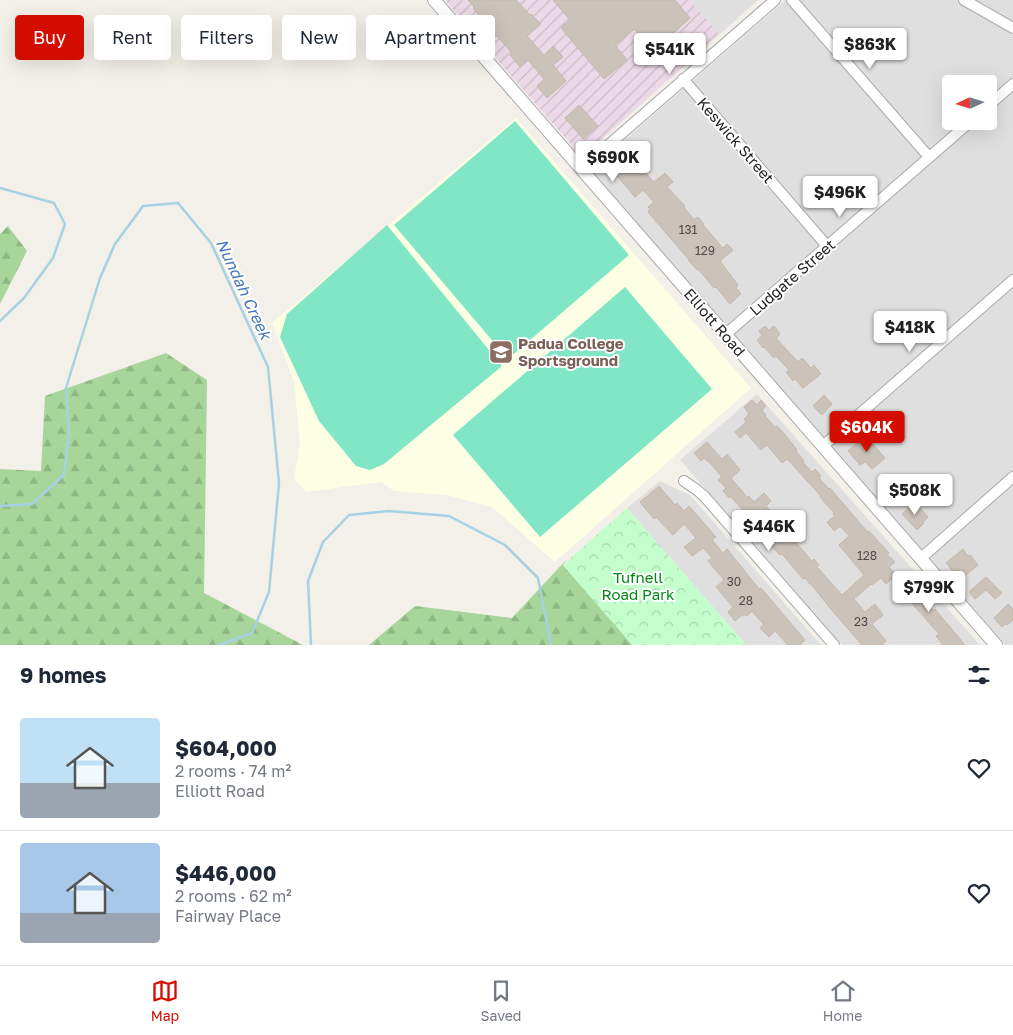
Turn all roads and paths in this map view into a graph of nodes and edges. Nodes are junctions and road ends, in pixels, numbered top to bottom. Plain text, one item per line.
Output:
1 (434, 0) edge
2 (775, 0) edge
3 (792, 0) edge
4 (964, 0) edge
5 (1013, 28) edge
6 (683, 80) junction
7 (1013, 84) edge
8 (998, 98) edge
9 (960, 130) edge
10 (929, 157) junction
11 (582, 168) junction
12 (828, 246) junction
13 (1013, 280) edge
14 (726, 334) junction
15 (823, 446) junction
16 (1013, 477) edge
17 (684, 481) dead end
18 (920, 559) junction
19 (834, 645) edge
20 (996, 645) edge

1 - 11 street, Elliott Road
2 - 6 street
3 - 10 street
4 - 5 street
6 - 11 street
6 - 12 street, Keswick Street
7 - 8 street
9 - 10 street, Ludgate Street
10 - 12 street, Ludgate Street
11 - 14 street, Elliott Road
12 - 14 street, Ludgate Street
13 - 15 street
14 - 15 street, Elliott Road
15 - 18 street, Elliott Road
16 - 18 street
17 - 19 street
18 - 20 street, Elliott Road

